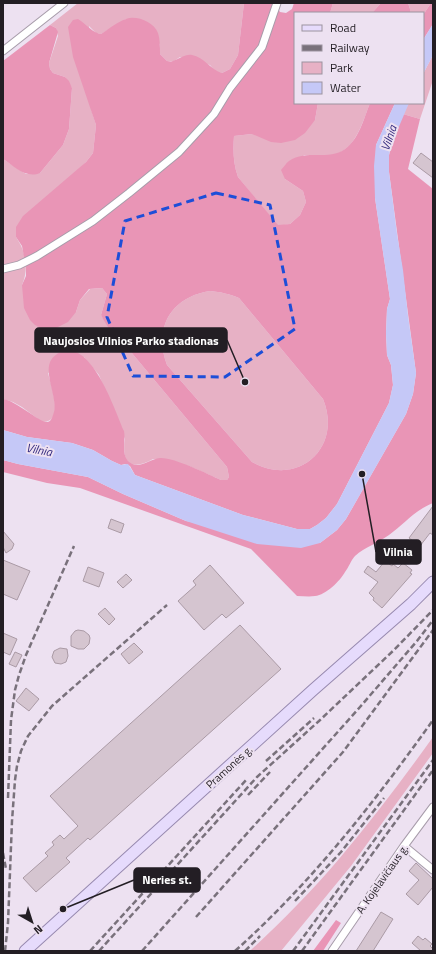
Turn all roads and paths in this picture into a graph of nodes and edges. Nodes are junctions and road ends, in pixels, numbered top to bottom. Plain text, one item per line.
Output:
1 (64, 3) edge
2 (277, 3) edge
3 (3, 51) edge
4 (3, 269) edge
5 (433, 582) edge
6 (433, 807) edge
7 (404, 846) junction
8 (433, 870) edge
9 (25, 951) edge
10 (332, 951) edge

1 - 3 street
2 - 4 street
5 - 9 main road, Pramonės g.
6 - 7 street, A. Kojelavičiaus g.
7 - 8 street
7 - 10 street, A. Kojelavičiaus g.

